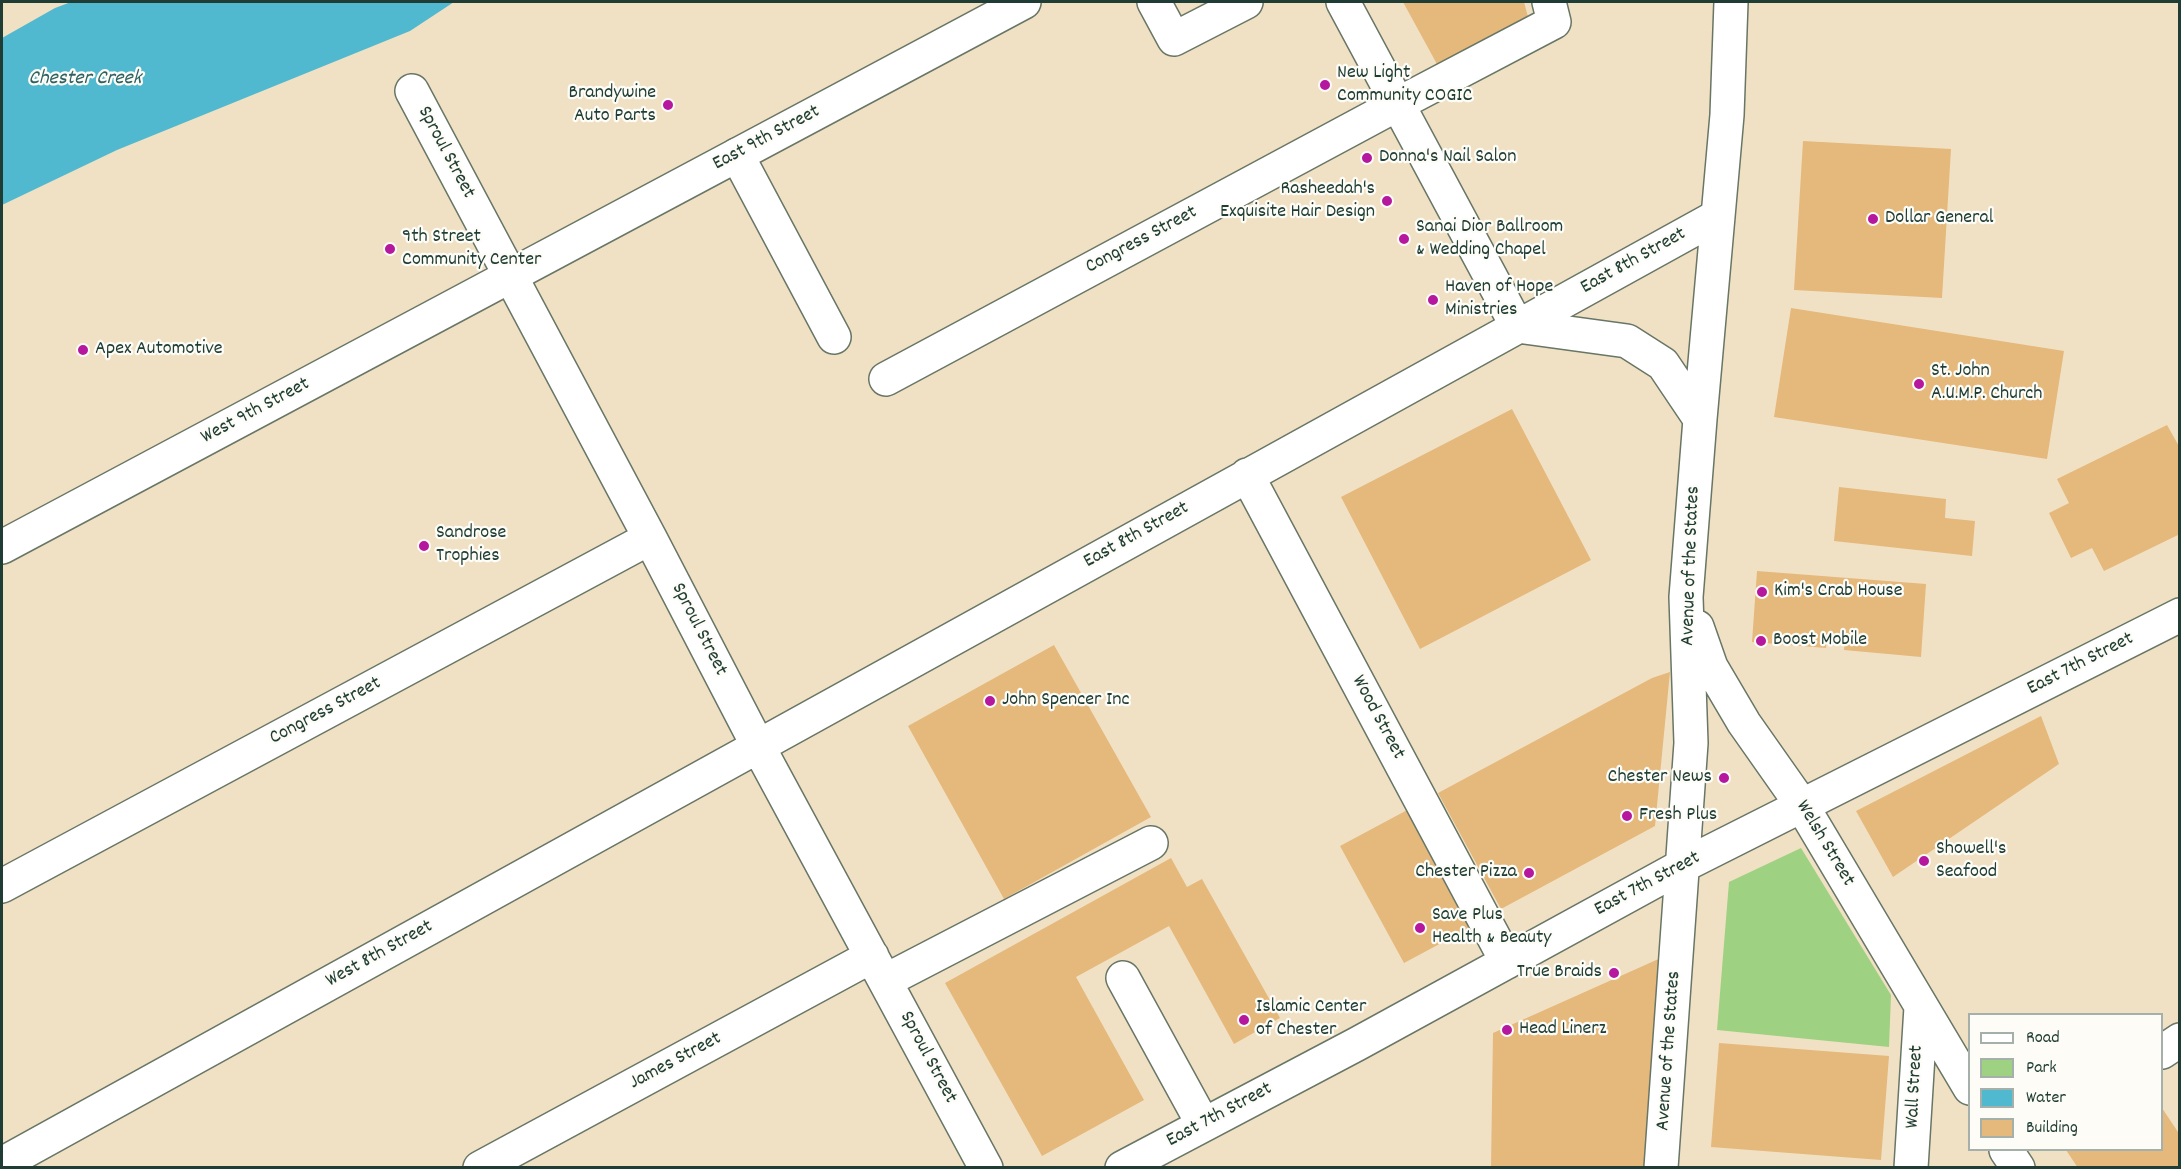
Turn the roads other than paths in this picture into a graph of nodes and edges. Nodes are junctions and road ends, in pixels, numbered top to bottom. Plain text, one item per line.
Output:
1 (1024, 2) edge
2 (1154, 2) edge
3 (1246, 2) edge
4 (1343, 2) edge
5 (1549, 2) edge
6 (1731, 2) edge
7 (412, 91) dead end
8 (1398, 104) junction
9 (737, 155) junction
10 (1718, 216) junction
11 (510, 276) junction
12 (1517, 326) junction
13 (834, 337) dead end
14 (886, 379) dead end
15 (1700, 419) junction
16 (1247, 475) junction
17 (650, 538) junction
18 (2, 547) edge
19 (1686, 597) junction
20 (2180, 615) edge
21 (758, 746) junction
22 (1802, 804) junction
23 (1150, 843) dead end
24 (1684, 865) junction
25 (2, 886) edge
26 (1507, 962) junction
27 (879, 968) junction
28 (1124, 978) dead end
29 (1921, 1007) junction
30 (2180, 1040) edge
31 (2163, 1051) edge
32 (1968, 1085) edge
33 (1203, 1124) junction
34 (2, 1164) edge
35 (480, 1167) edge
36 (986, 1167) edge
37 (1122, 1167) edge
38 (1661, 1167) edge
39 (1911, 1167) edge

1 - 9 street, East 9th Street
2 - 3 street
4 - 8 street
5 - 8 street, Congress Street
6 - 10 street, Avenue of the States
7 - 11 street, Sproul Street
8 - 12 street
8 - 14 street, Congress Street
9 - 11 street, East 9th Street
9 - 13 street
10 - 12 street, East 8th Street
10 - 15 street, Avenue of the States
11 - 17 street, Sproul Street
11 - 18 street, West 9th Street
12 - 15 street
12 - 16 street, East 8th Street
15 - 19 street, Avenue of the States
16 - 21 street, East 8th Street
16 - 26 street, Wood Street
17 - 21 street, Sproul Street
17 - 25 street, Congress Street
19 - 22 street, Welsh Street
19 - 24 street, Avenue of the States
20 - 22 street, East 7th Street
21 - 27 street, Sproul Street
21 - 34 street, West 8th Street
22 - 24 street, East 7th Street
22 - 29 street, Welsh Street
23 - 27 street, James Street
24 - 26 street, East 7th Street
24 - 38 street, Avenue of the States
26 - 33 street, East 7th Street
27 - 35 street, James Street
27 - 36 street, Sproul Street
28 - 33 street
29 - 32 street, Welsh Street
29 - 39 street, Wall Street
30 - 31 street
33 - 37 street, East 7th Street

